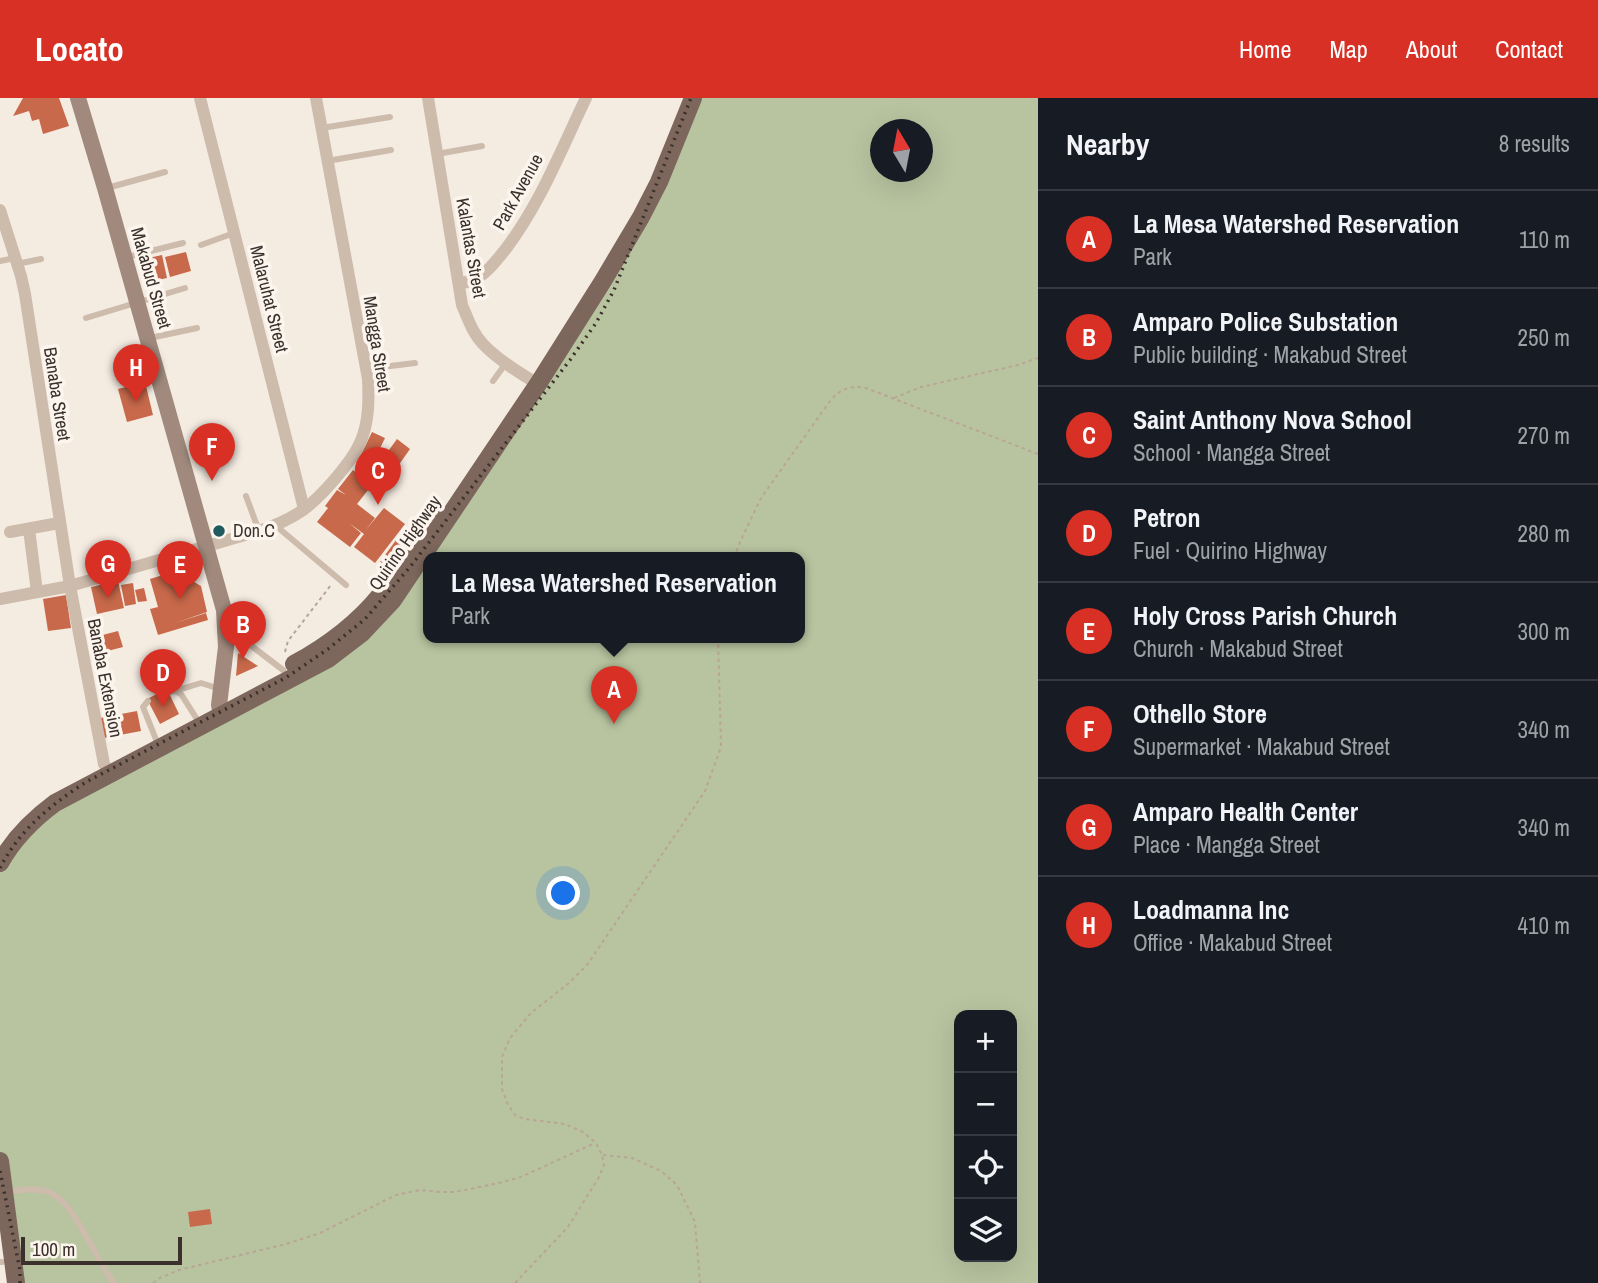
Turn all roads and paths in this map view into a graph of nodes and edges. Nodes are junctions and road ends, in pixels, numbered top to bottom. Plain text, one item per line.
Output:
1 (78, 98) edge
2 (200, 98) edge
3 (316, 98) edge
4 (428, 98) edge
5 (586, 98) edge
6 (682, 98) edge
7 (693, 98) edge
8 (390, 117) dead end
9 (321, 129) junction
10 (482, 146) dead end
11 (391, 150) dead end
12 (437, 154) junction
13 (327, 161) junction
14 (165, 172) dead end
15 (106, 188) junction
16 (0, 210) edge
17 (234, 233) junction
18 (183, 243) dead end
19 (201, 245) dead end
20 (125, 257) junction
21 (41, 259) dead end
22 (0, 261) edge
23 (16, 261) junction
24 (459, 284) junction
25 (185, 288) dead end
26 (138, 302) junction
27 (86, 317) dead end
28 (197, 328) dead end
29 (148, 339) junction
30 (1038, 358) edge
31 (415, 363) dead end
32 (506, 363) junction
33 (366, 369) junction
34 (493, 381) dead end
35 (533, 381) junction
36 (893, 398) junction
37 (1038, 454) edge
38 (246, 496) dead end
39 (304, 509) junction
40 (59, 523) junction
41 (275, 525) junction
42 (29, 529) junction
43 (259, 531) junction
44 (10, 532) dead end
45 (206, 547) junction
46 (424, 552) edge
47 (736, 552) edge
48 (423, 553) edge
49 (337, 578) junction
50 (346, 585) dead end
51 (69, 586) junction
52 (37, 592) junction
53 (0, 599) edge
54 (226, 627) junction
55 (718, 643) edge
56 (287, 668) junction
57 (148, 701) dead end
58 (220, 703) junction
59 (199, 721) junction
60 (157, 743) junction
61 (107, 769) junction
62 (0, 843) edge
63 (0, 863) edge
64 (596, 1143) junction
65 (602, 1155) junction
66 (0, 1161) edge
67 (2, 1193) edge
68 (2, 1249) edge
69 (5, 1283) edge
70 (16, 1283) edge
71 (114, 1283) edge
72 (153, 1283) edge
73 (515, 1283) edge
74 (700, 1283) edge

1 - 15 street, Makabud Street
2 - 17 street, Malaruhat Street
3 - 9 street, Mangga Street
4 - 12 street, Kalantas Street
5 - 24 street, Park Avenue
6 - 35 main road, Quirino Highway
7 - 35 main road, Quirino Highway
8 - 9 lane
9 - 13 street, Mangga Street
10 - 12 lane
11 - 13 lane
12 - 24 street, Kalantas Street
13 - 33 street, Mangga Street
14 - 15 lane
15 - 20 street, Makabud Street
16 - 23 street, Banaba Street
17 - 19 lane
17 - 39 street, Malaruhat Street
18 - 20 lane
20 - 26 street, Makabud Street
21 - 23 lane
22 - 23 lane
23 - 40 street, Banaba Street
24 - 32 street, Kalantas Street
25 - 26 lane
26 - 27 lane
26 - 29 street, Makabud Street
28 - 29 lane
29 - 45 street, Makabud Street
30 - 36 path
31 - 33 lane
32 - 34 lane
32 - 35 street, Kalantas Street
33 - 39 street, Mangga Street
35 - 46 main road, Quirino Highway
35 - 56 main road, Quirino Highway
36 - 37 path
36 - 47 path
38 - 43 lane
39 - 41 street, Mangga Street
40 - 42 street
40 - 51 street, Banaba Street
41 - 43 street, Mangga Street
41 - 49 lane
42 - 44 street
42 - 52 street
43 - 45 street, Mangga Street
45 - 51 street, Mangga Street
45 - 54 street, Makabud Street
48 - 58 main road, Quirino Highway
49 - 50 lane
49 - 56 path
51 - 52 street, Mangga Street
51 - 61 street, Banaba Extension
52 - 53 street, Mangga Street
54 - 56 lane
54 - 58 street, Makabud Street
55 - 64 path
56 - 58 main road, Quirino Highway
57 - 60 lane
58 - 59 main road, Quirino Highway
58 - 59 lane
59 - 60 main road, Quirino Highway
60 - 61 main road, Quirino Highway
61 - 62 main road, Quirino Highway
61 - 63 main road, Quirino Highway
64 - 65 path
64 - 72 path
65 - 73 path
65 - 74 path
66 - 67 main road
67 - 68 main road
67 - 71 lane
68 - 69 main road
68 - 70 main road

